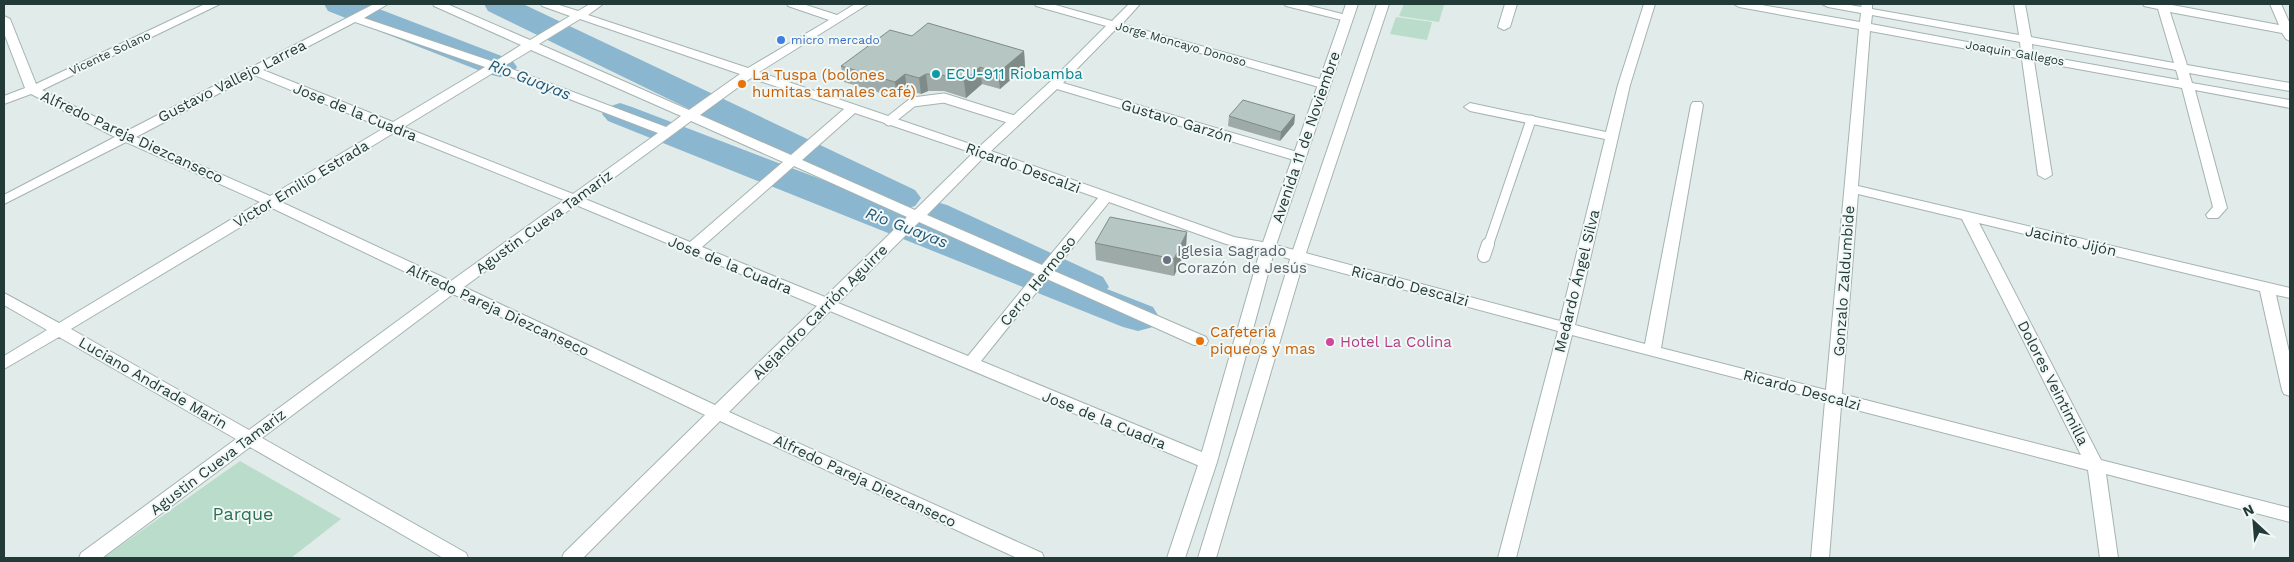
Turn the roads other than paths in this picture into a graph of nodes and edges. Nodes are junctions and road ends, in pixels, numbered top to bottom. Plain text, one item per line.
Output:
1 (214, 4) edge
2 (382, 4) edge
3 (438, 4) edge
4 (455, 4) edge
5 (546, 4) edge
6 (598, 4) edge
7 (792, 4) edge
8 (863, 4) edge
9 (1040, 4) edge
10 (1136, 4) edge
11 (1290, 4) edge
12 (1383, 4) edge
13 (1511, 4) edge
14 (1650, 4) edge
15 (1739, 4) edge
16 (1828, 4) edge
17 (2020, 4) edge
18 (2148, 4) edge
19 (2276, 4) edge
20 (2162, 5) edge
21 (1867, 7) edge
22 (1349, 11) edge
23 (579, 15) junction
24 (354, 18) junction
25 (839, 18) junction
26 (4, 19) edge
27 (1114, 25) junction
28 (1866, 26) junction
29 (1504, 27) dead end
30 (2289, 33) edge
31 (2025, 38) junction
32 (2027, 55) junction
33 (494, 66) junction
34 (2182, 68) junction
35 (251, 70) junction
36 (749, 73) junction
37 (1055, 84) junction
38 (1323, 84) junction
39 (2187, 85) junction
40 (2290, 87) edge
41 (32, 90) junction
42 (4, 100) edge
43 (2290, 104) edge
44 (1697, 105) dead end
45 (1470, 107) dead end
46 (852, 109) junction
47 (1014, 120) junction
48 (1531, 120) junction
49 (889, 121) junction
50 (394, 127) junction
51 (666, 132) junction
52 (125, 137) junction
53 (1612, 138) junction
54 (982, 152) junction
55 (1299, 158) junction
56 (2044, 175) dead end
57 (1851, 188) junction
58 (1106, 197) junction
59 (4, 200) edge
60 (576, 200) junction
61 (272, 202) junction
62 (2213, 215) dead end
63 (1968, 216) junction
64 (1268, 248) junction
65 (690, 249) junction
66 (1298, 256) junction
67 (1484, 256) dead end
68 (452, 288) junction
69 (2267, 288) junction
70 (2290, 293) edge
71 (4, 298) edge
72 (827, 305) junction
73 (59, 329) junction
74 (1566, 329) junction
75 (1652, 351) junction
76 (4, 363) edge
77 (970, 364) junction
78 (2290, 390) edge
79 (1835, 399) junction
80 (719, 414) junction
81 (250, 438) junction
82 (1208, 462) junction
83 (2096, 467) junction
84 (2290, 515) edge
85 (88, 558) edge
86 (459, 558) edge
87 (571, 558) edge
88 (1035, 558) edge
89 (1176, 558) edge
90 (1207, 558) edge
91 (1507, 558) edge
92 (1820, 558) edge
93 (2109, 558) edge

1 - 41 street, Vicente Solano
2 - 24 street, Gustavo Vallejo Larrea
3 - 4 street
5 - 23 street, Ricardo Descalzi
6 - 23 street, Victor Emilio Estrada
7 - 25 street
8 - 25 street, Agustin Cueva Tamariz
9 - 27 street, Jorge Moncayo Donoso
10 - 27 street, Alejandro Carrión Aguirre
11 - 22 street
12 - 66 street, Avenida 11 de Noviembre
13 - 29 street
14 - 53 street, Medardo Ángel Silva
15 - 28 street, Joaquin Gallegos
16 - 21 street
17 - 31 street
18 - 20 street
19 - 30 street
20 - 30 street
20 - 34 street
21 - 28 street, Gonzalo Zaldumbide
21 - 31 street
22 - 38 street, Avenida 11 de Noviembre
23 - 33 street, Victor Emilio Estrada
23 - 36 street, Ricardo Descalzi
24 - 33 street
24 - 35 street, Gustavo Vallejo Larrea
25 - 36 street, Agustin Cueva Tamariz
26 - 41 street, Alfredo Pareja Diezcanseco
27 - 37 street, Alejandro Carrión Aguirre
27 - 38 street, Jorge Moncayo Donoso
28 - 32 street, Joaquin Gallegos
28 - 57 street, Gonzalo Zaldumbide
31 - 32 street
31 - 34 street
32 - 39 street, Joaquin Gallegos
32 - 56 street
33 - 50 street, Victor Emilio Estrada
33 - 51 street
34 - 39 street
34 - 40 street
35 - 50 street, Jose de la Cuadra
35 - 52 street, Gustavo Vallejo Larrea
36 - 46 street, Ricardo Descalzi
36 - 51 street, Agustin Cueva Tamariz
37 - 47 street, Alejandro Carrión Aguirre
37 - 55 street, Gustavo Garzón
38 - 55 street, Avenida 11 de Noviembre
39 - 43 street, Joaquin Gallegos
39 - 62 street
41 - 42 street, Vicente Solano
41 - 52 street, Alfredo Pareja Diezcanseco
44 - 75 street
45 - 48 street
46 - 49 street, Ricardo Descalzi
46 - 65 street
47 - 49 lane
47 - 54 street, Alejandro Carrión Aguirre
48 - 53 street
48 - 67 lane
49 - 54 street, Ricardo Descalzi
50 - 60 street, Jose de la Cuadra
50 - 61 street, Victor Emilio Estrada
51 - 60 street, Agustin Cueva Tamariz
52 - 59 street, Gustavo Vallejo Larrea
52 - 61 street, Alfredo Pareja Diezcanseco
53 - 74 street, Medardo Ángel Silva
54 - 58 street, Ricardo Descalzi
54 - 72 street, Alejandro Carrión Aguirre
55 - 64 street, Avenida 11 de Noviembre
57 - 63 street, Jacinto Jijón
57 - 79 street, Gonzalo Zaldumbide
58 - 64 street, Ricardo Descalzi
58 - 77 street, Cerro Hermoso
60 - 65 street, Jose de la Cuadra
60 - 68 street, Agustin Cueva Tamariz
61 - 68 street, Alfredo Pareja Diezcanseco
61 - 73 street, Victor Emilio Estrada
63 - 69 street, Jacinto Jijón
63 - 83 street, Dolores Veintimilla
64 - 66 street, Ricardo Descalzi
64 - 82 street, Avenida 11 de Noviembre
65 - 72 street, Jose de la Cuadra
66 - 74 street, Ricardo Descalzi
66 - 90 street, Avenida 11 de Noviembre
68 - 80 street, Alfredo Pareja Diezcanseco
68 - 81 street, Agustin Cueva Tamariz
69 - 70 street, Jacinto Jijón
69 - 78 street
71 - 73 street, Luciano Andrade Marin
72 - 77 street, Jose de la Cuadra
72 - 80 street, Alejandro Carrión Aguirre
73 - 76 street, Victor Emilio Estrada
73 - 81 street, Luciano Andrade Marin
74 - 75 street, Ricardo Descalzi
74 - 91 street, Medardo Ángel Silva
75 - 79 street, Ricardo Descalzi
77 - 82 street, Jose de la Cuadra
79 - 83 street, Ricardo Descalzi
79 - 92 street, Gonzalo Zaldumbide
80 - 87 street, Alejandro Carrión Aguirre
80 - 88 street, Alfredo Pareja Diezcanseco
81 - 85 street, Agustin Cueva Tamariz
81 - 86 street, Luciano Andrade Marin
82 - 89 street, Avenida 11 de Noviembre
83 - 84 street, Ricardo Descalzi
83 - 93 street, Dolores Veintimilla

